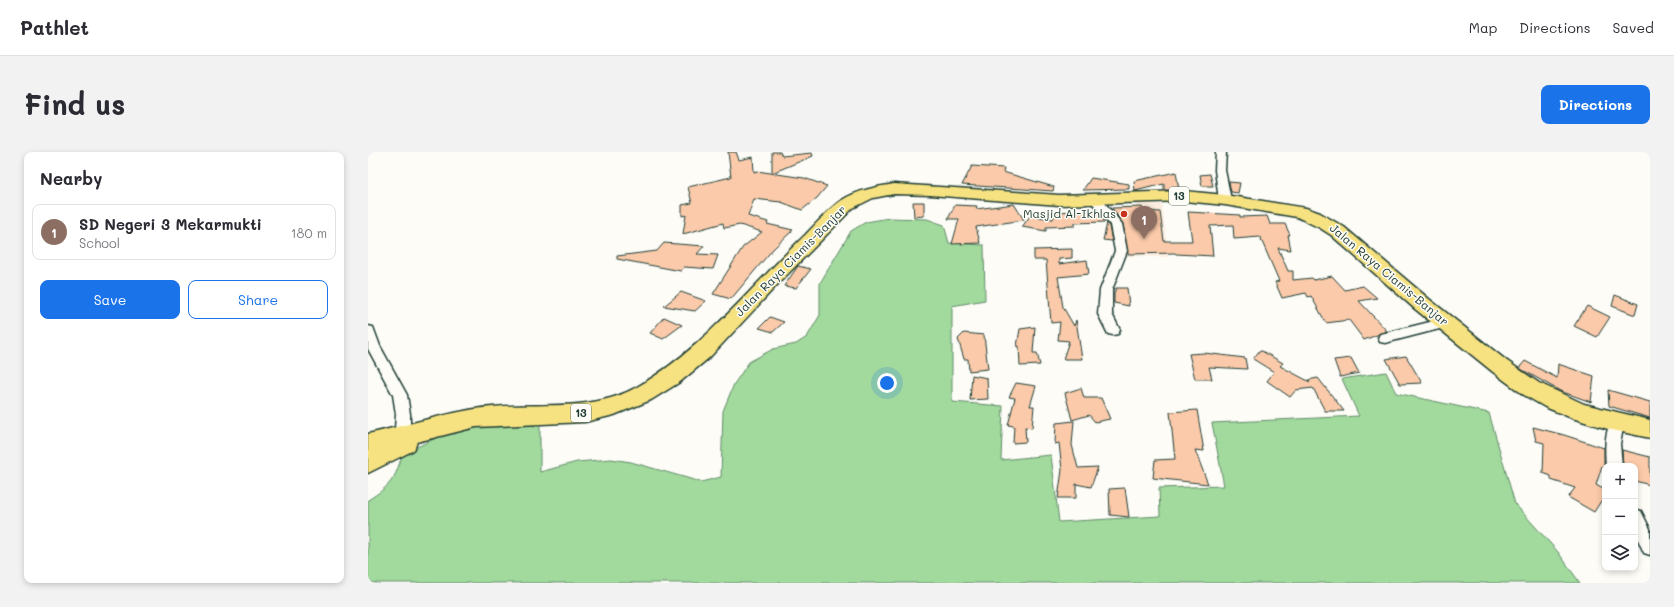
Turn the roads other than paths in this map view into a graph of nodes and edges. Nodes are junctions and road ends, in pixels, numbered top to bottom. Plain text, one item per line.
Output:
1 (1221, 152) edge
2 (1096, 200) junction
3 (1225, 200) junction
4 (1446, 323) junction
5 (1113, 330) dead end
6 (368, 331) edge
7 (1385, 338) dead end
8 (1617, 423) junction
9 (1650, 429) edge
10 (402, 440) junction
11 (368, 444) edge
12 (368, 463) edge
13 (1614, 463) edge
14 (1638, 522) edge
15 (1650, 547) edge

1 - 3 street
2 - 3 highway, Jalan Raya Ciamis-Banjar / 13
2 - 5 street
2 - 10 highway, Jalan Raya Ciamis-Banjar / 13
3 - 4 highway, Jalan Raya Ciamis-Banjar / 13
4 - 7 street
4 - 8 highway, Jalan Raya Ciamis-Banjar / 13
6 - 10 street
8 - 9 highway, Jalan Raya Ciamis-Banjar / 13
8 - 13 street
10 - 11 highway, Jalan Raya Ciamis-Banjar / 13
10 - 12 highway, Jalan Raya Ciamis-Banjar / 13
14 - 15 street

